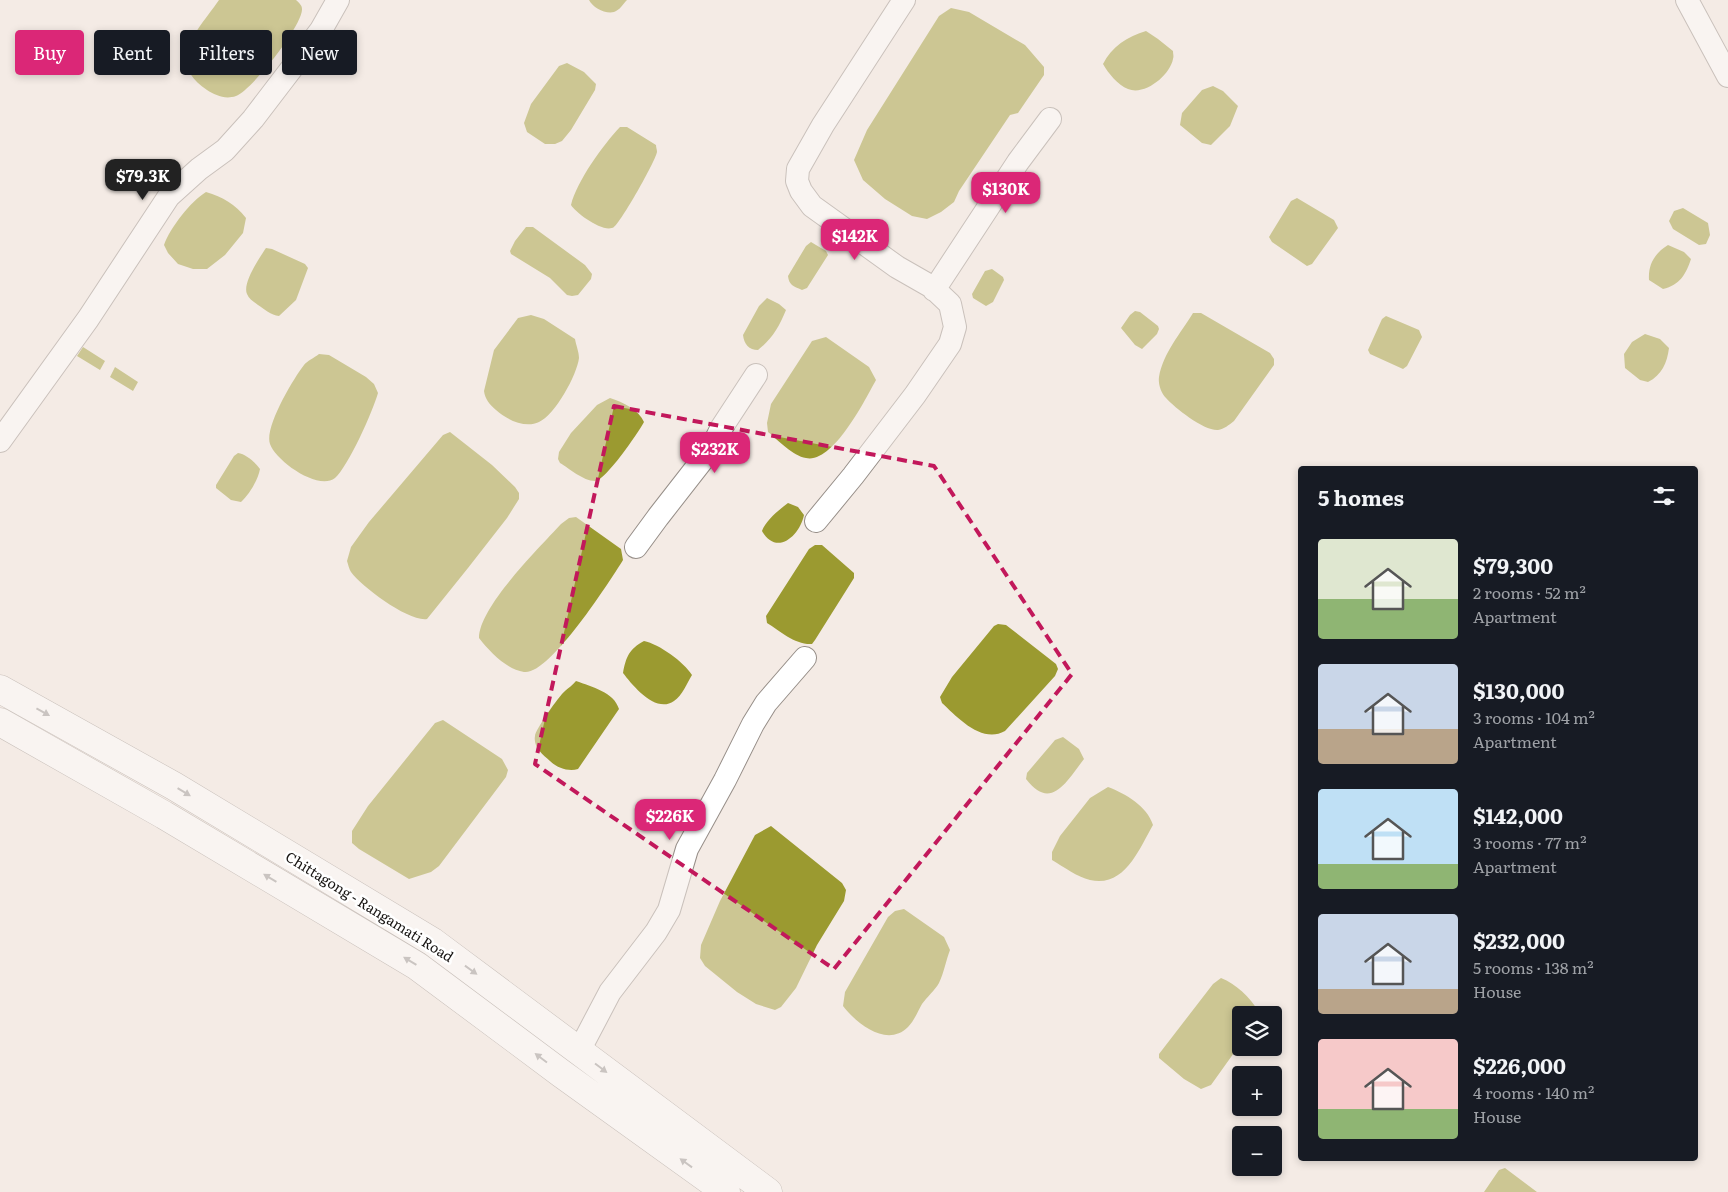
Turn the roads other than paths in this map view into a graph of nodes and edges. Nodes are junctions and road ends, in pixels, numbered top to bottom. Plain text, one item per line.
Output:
1 (338, 0) edge
2 (904, 0) edge
3 (1688, 0) edge
4 (1728, 76) edge
5 (1050, 119) dead end
6 (934, 290) junction
7 (756, 375) dead end
8 (0, 441) edge
9 (816, 521) dead end
10 (636, 547) dead end
11 (805, 658) dead end
12 (0, 689) edge
13 (0, 722) edge
14 (579, 1051) junction
15 (726, 1192) edge
16 (768, 1192) edge

1 - 8 street
2 - 6 street
3 - 4 street
5 - 6 street
6 - 9 street
7 - 10 street
11 - 14 street
12 -> 14 highway, Chittagong - Rangamati Road
15 -> 13 highway, Chittagong - Rangamati Road
14 -> 16 highway, Chittagong - Rangamati Road

